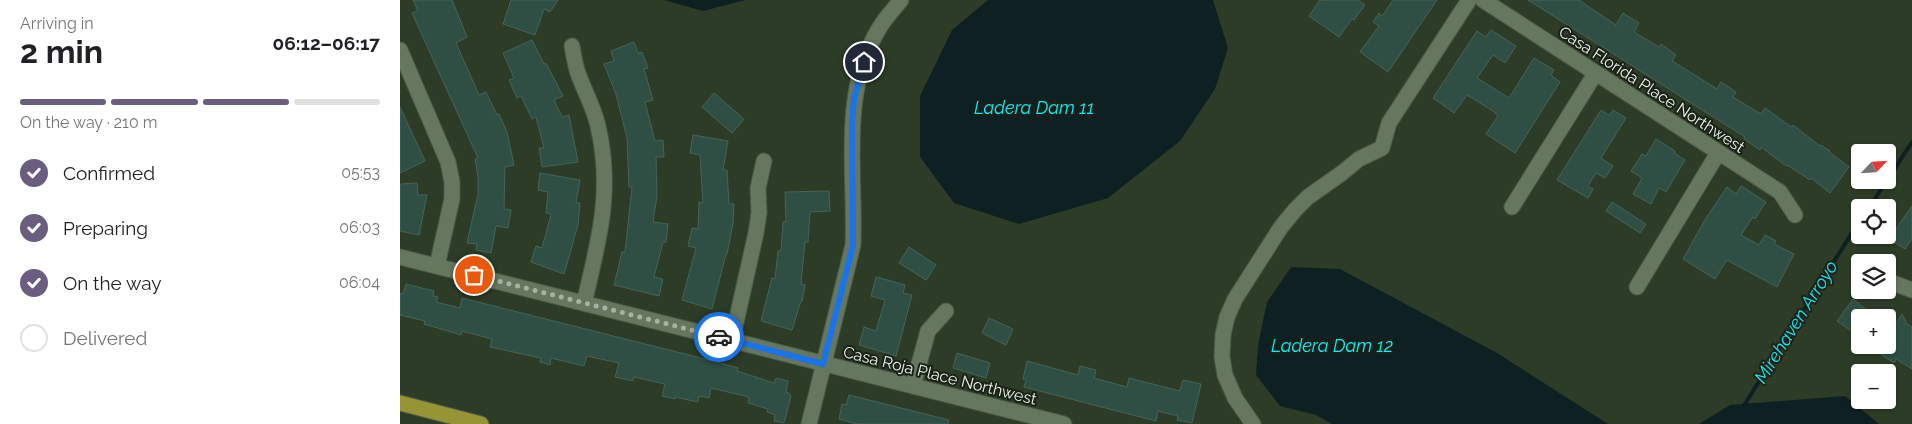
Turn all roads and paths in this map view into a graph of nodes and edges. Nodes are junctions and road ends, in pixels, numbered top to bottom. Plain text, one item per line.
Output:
1 (901, 0) edge
2 (1470, 0) edge
3 (1482, 0) edge
4 (572, 46) dead end
5 (400, 50) edge
6 (1595, 74) junction
7 (1718, 153) junction
8 (764, 161) dead end
9 (1512, 207) dead end
10 (1795, 215) dead end
11 (400, 257) edge
12 (437, 266) junction
13 (1896, 284) edge
14 (1637, 288) dead end
15 (1912, 290) edge
16 (584, 303) junction
17 (946, 311) dead end
18 (732, 340) junction
19 (823, 364) junction
20 (913, 386) junction
21 (400, 403) edge
22 (481, 424) edge
23 (809, 424) edge
24 (1064, 424) edge
25 (1253, 424) edge

1 - 19 street
2 - 25 street
3 - 6 street, Casa Florida Place Northwest
4 - 16 street
5 - 12 street
6 - 7 street, Casa Florida Place Northwest
6 - 9 street
7 - 10 street, Casa Florida Place Northwest
7 - 14 street
8 - 18 street
11 - 12 street, Casa Roja Place Northwest
12 - 16 street, Casa Roja Place Northwest
13 - 15 street
16 - 18 street, Casa Roja Place Northwest
17 - 20 street
18 - 19 street, Casa Roja Place Northwest
19 - 20 street, Casa Roja Place Northwest
19 - 23 street
20 - 24 street, Casa Roja Place Northwest
21 - 22 main road

